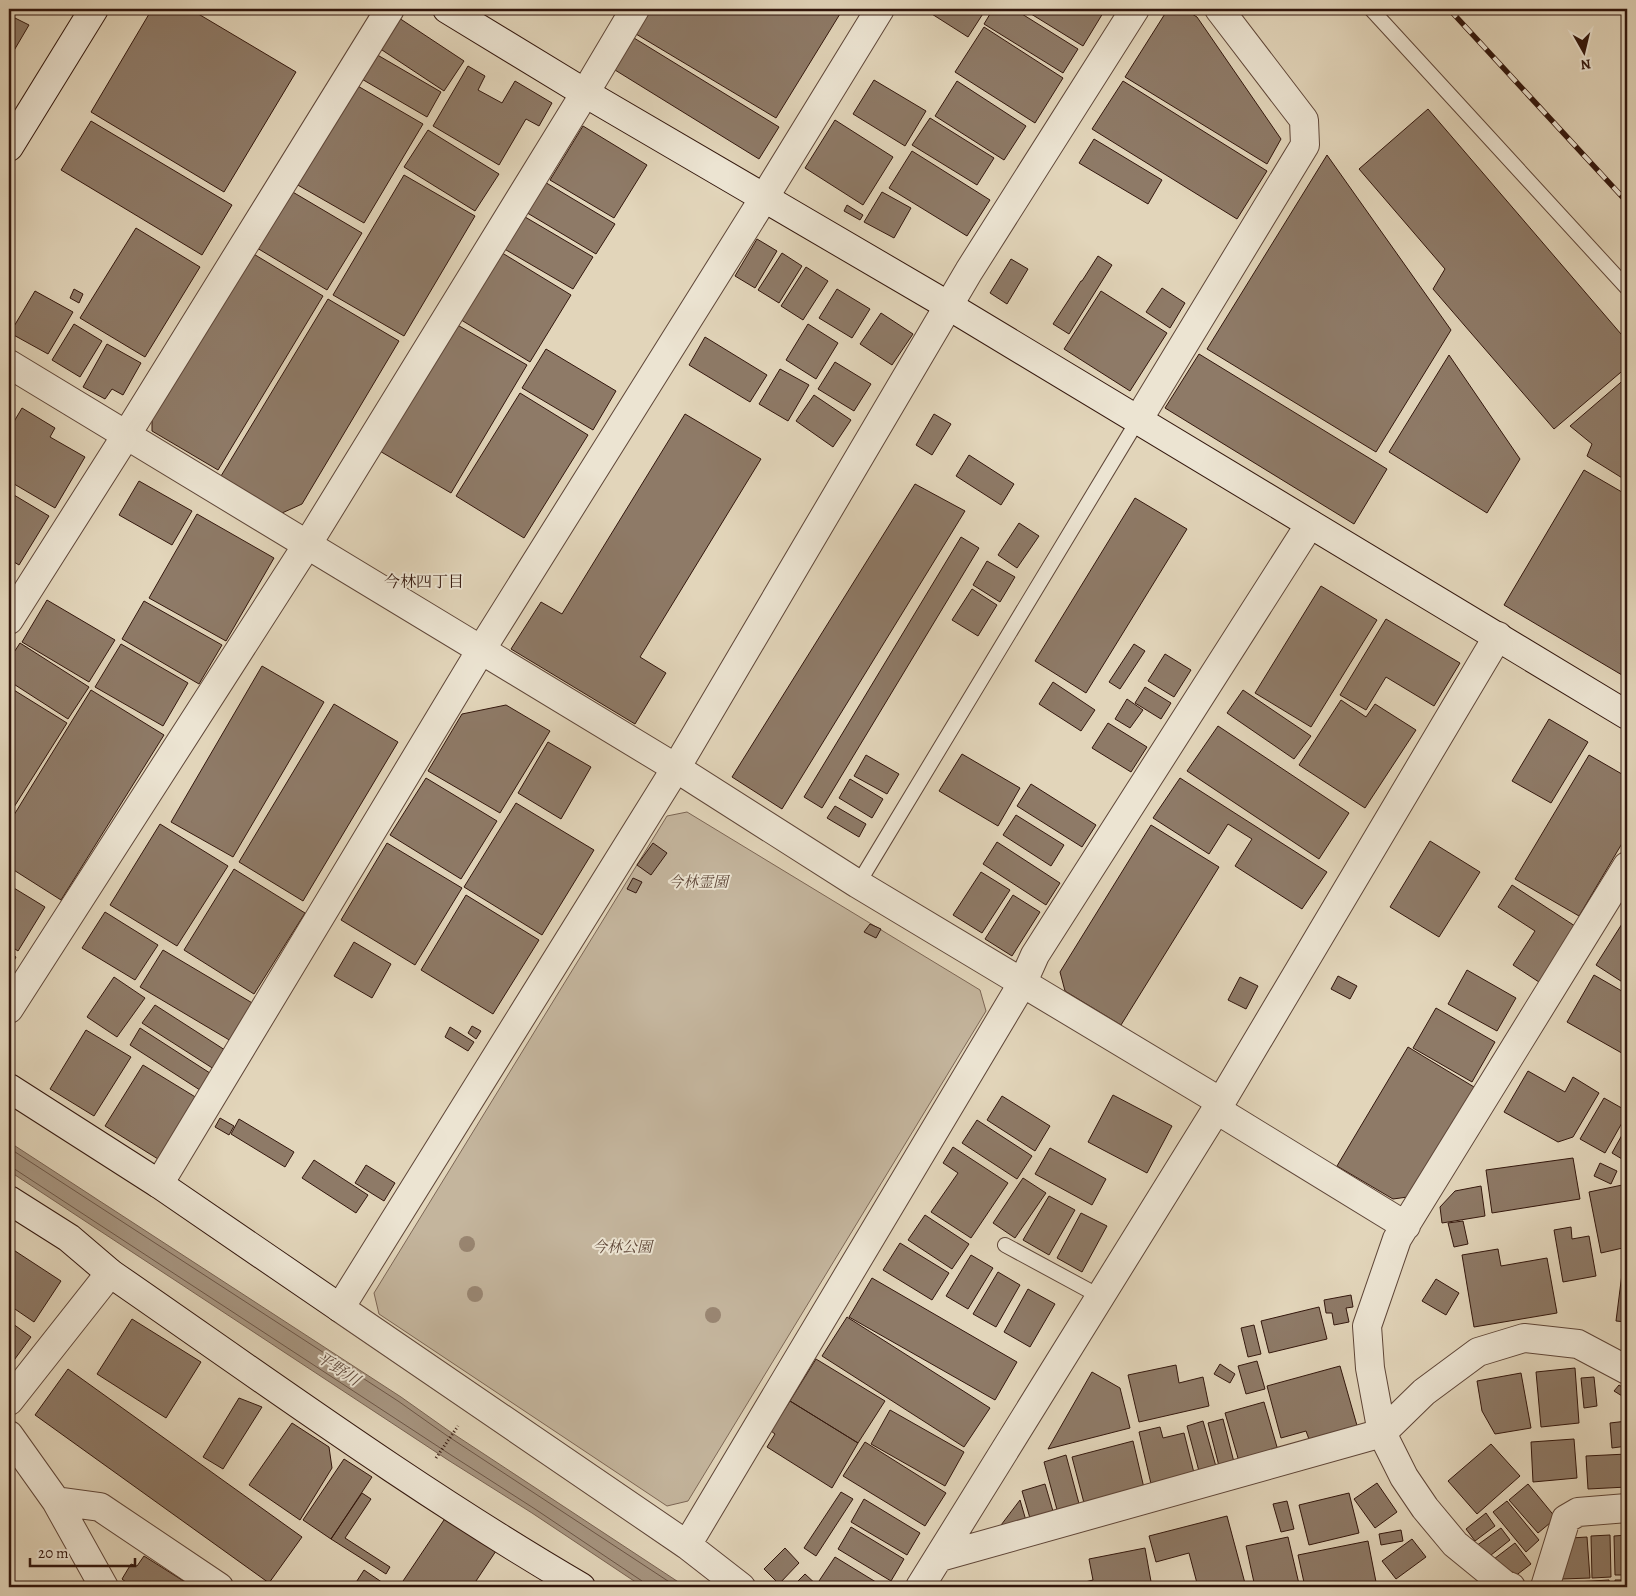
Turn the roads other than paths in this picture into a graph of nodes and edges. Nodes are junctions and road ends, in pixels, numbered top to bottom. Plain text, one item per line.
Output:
1 (94, 9) edge
2 (390, 9) edge
3 (447, 9) edge
4 (635, 9) edge
5 (880, 9) edge
6 (1135, 9) edge
7 (1219, 9) edge
8 (1371, 9) edge
9 (585, 93) junction
10 (9, 147) edge
11 (764, 198) junction
12 (1627, 288) edge
13 (949, 306) junction
14 (9, 364) edge
15 (1138, 420) junction
16 (127, 434) junction
17 (1310, 524) junction
18 (307, 546) junction
19 (9, 620) edge
20 (1498, 636) junction
21 (481, 650) junction
22 (1627, 715) edge
23 (676, 768) junction
24 (1627, 866) edge
25 (858, 884) junction
26 (1022, 984) junction
27 (9, 1009) edge
28 (9, 1088) edge
29 (1219, 1106) junction
30 (159, 1184) junction
31 (9, 1200) edge
32 (1406, 1226) junction
33 (1005, 1244) dead end
34 (110, 1272) junction
35 (1101, 1296) junction
36 (340, 1308) junction
37 (1627, 1370) edge
38 (9, 1401) edge
39 (1382, 1433) junction
40 (9, 1435) edge
41 (56, 1501) junction
42 (1627, 1508) edge
43 (687, 1545) junction
44 (940, 1557) junction
45 (104, 1587) edge
46 (219, 1587) edge
47 (581, 1587) edge
48 (741, 1587) edge
49 (920, 1587) edge
50 (1511, 1587) edge
51 (1545, 1587) edge

1 - 10 street
2 - 16 street
3 - 9 street
4 - 9 street
5 - 11 street
6 - 13 street
7 - 15 street
8 - 12 lane
9 - 11 street
9 - 18 street
11 - 13 street
11 - 21 street
13 - 15 street
13 - 23 street
14 - 16 street
15 - 17 street
15 - 25 lane
16 - 18 street
16 - 19 street
17 - 20 street
17 - 26 street
18 - 21 street
18 - 27 street
20 - 22 street
20 - 29 street
21 - 23 street
21 - 30 street
23 - 25 street
23 - 36 street
24 - 32 street
25 - 26 street
26 - 29 street
26 - 43 street
28 - 30 street
29 - 32 street
29 - 35 street
30 - 36 street
31 - 34 street
32 - 39 street
33 - 35 lane
34 - 38 street
34 - 47 street
35 - 44 street
36 - 43 street
37 - 39 street
39 - 44 street
39 - 50 street
40 - 41 street
41 - 45 street
41 - 46 street
42 - 51 street
43 - 48 street
44 - 49 street

